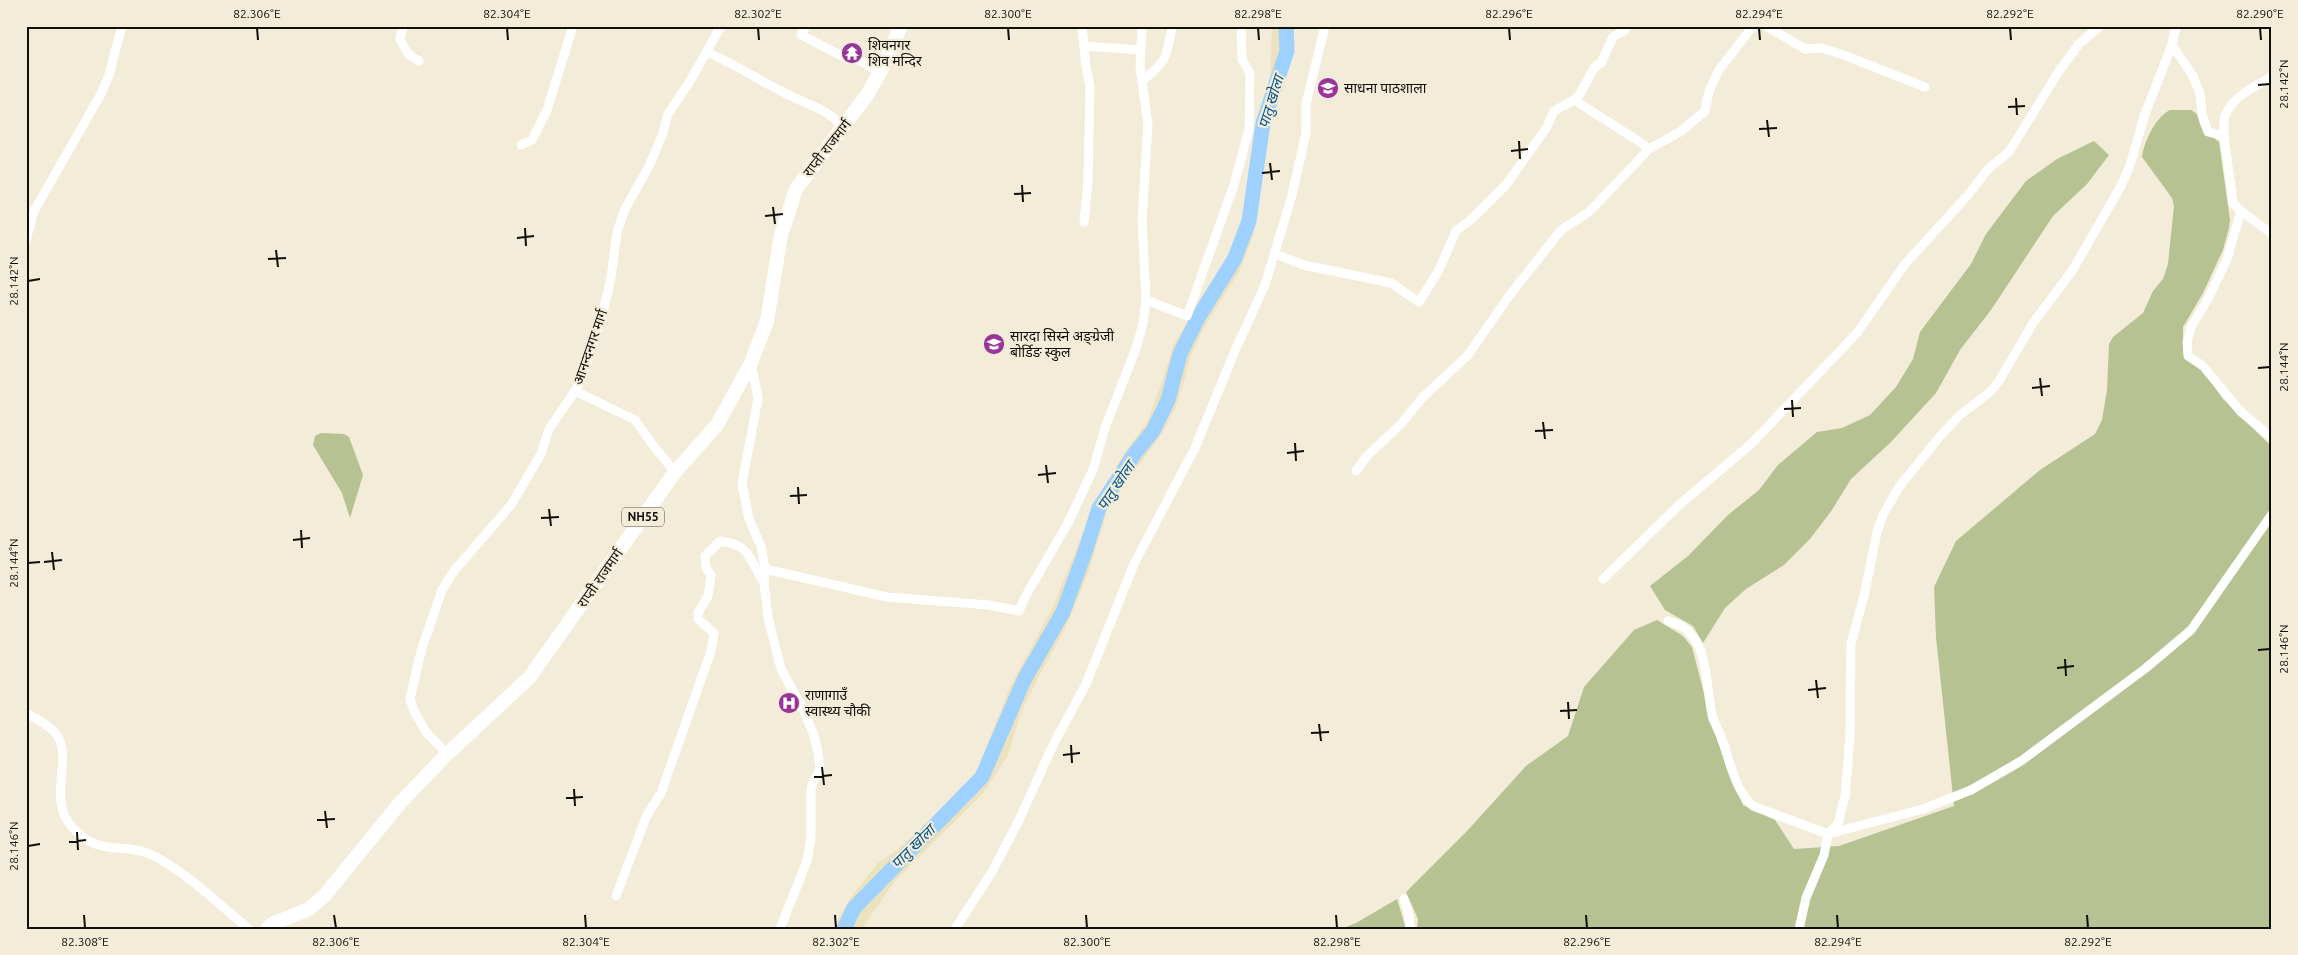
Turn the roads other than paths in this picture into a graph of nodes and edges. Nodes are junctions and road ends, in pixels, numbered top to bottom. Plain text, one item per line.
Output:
1 (122, 26) edge
2 (404, 26) edge
3 (572, 26) edge
4 (721, 26) edge
5 (806, 26) edge
6 (901, 26) edge
7 (1082, 26) edge
8 (1142, 26) edge
9 (1172, 26) edge
10 (1241, 26) edge
11 (1325, 26) edge
12 (1626, 26) edge
13 (1753, 26) edge
14 (1766, 26) edge
15 (2100, 26) edge
16 (2176, 26) edge
17 (2172, 45) junction
18 (1084, 46) junction
19 (1141, 50) junction
20 (707, 52) junction
21 (419, 61) dead end
22 (880, 72) junction
23 (2272, 77) edge
24 (1142, 81) junction
25 (1925, 87) dead end
26 (1574, 100) junction
27 (844, 127) junction
28 (2224, 136) junction
29 (521, 145) dead end
30 (1649, 149) junction
31 (2241, 211) junction
32 (1084, 222) dead end
33 (2272, 234) edge
34 (26, 240) edge
35 (1275, 254) junction
36 (1146, 300) junction
37 (751, 362) junction
38 (575, 391) junction
39 (2272, 438) edge
40 (1356, 470) dead end
41 (675, 472) junction
42 (2272, 514) edge
43 (765, 569) junction
44 (1603, 579) dead end
45 (764, 583) junction
46 (1668, 621) dead end
47 (26, 713) edge
48 (447, 754) junction
49 (1828, 834) junction
50 (616, 896) dead end
51 (1404, 899) dead end
52 (250, 929) edge
53 (267, 929) edge
54 (780, 929) edge
55 (955, 929) edge
56 (1410, 929) edge
57 (1799, 929) edge

1 - 34 street
2 - 21 street
3 - 29 street
4 - 20 street, आनन्दनगर मार्ग
5 - 22 street
6 - 22 main road, राप्ती राजमार्ग / NH55
7 - 18 street
8 - 19 street
9 - 24 street
10 - 36 street
11 - 35 street
12 - 26 street
13 - 30 street
14 - 25 street
15 - 44 street
16 - 17 street
17 - 28 street
17 - 49 street
18 - 19 street
18 - 32 street
19 - 24 street
20 - 27 street
20 - 38 street, आनन्दनगर मार्ग
22 - 27 main road, राप्ती राजमार्ग / NH55
23 - 28 street
24 - 36 street
26 - 30 street
26 - 35 street
27 - 37 main road, राप्ती राजमार्ग / NH55
28 - 31 street
30 - 40 street
31 - 33 street
31 - 39 street
35 - 55 street
36 - 43 street
37 - 41 main road, राप्ती राजमार्ग / NH55
37 - 43 street
38 - 41 street
38 - 48 street, आनन्दनगर मार्ग
41 - 48 main road, राप्ती राजमार्ग / NH55
42 - 49 street
43 - 45 street
45 - 50 street
45 - 54 street
46 - 49 street
47 - 52 street
48 - 53 main road, राप्ती राजमार्ग / NH55
49 - 57 street
51 - 56 street

